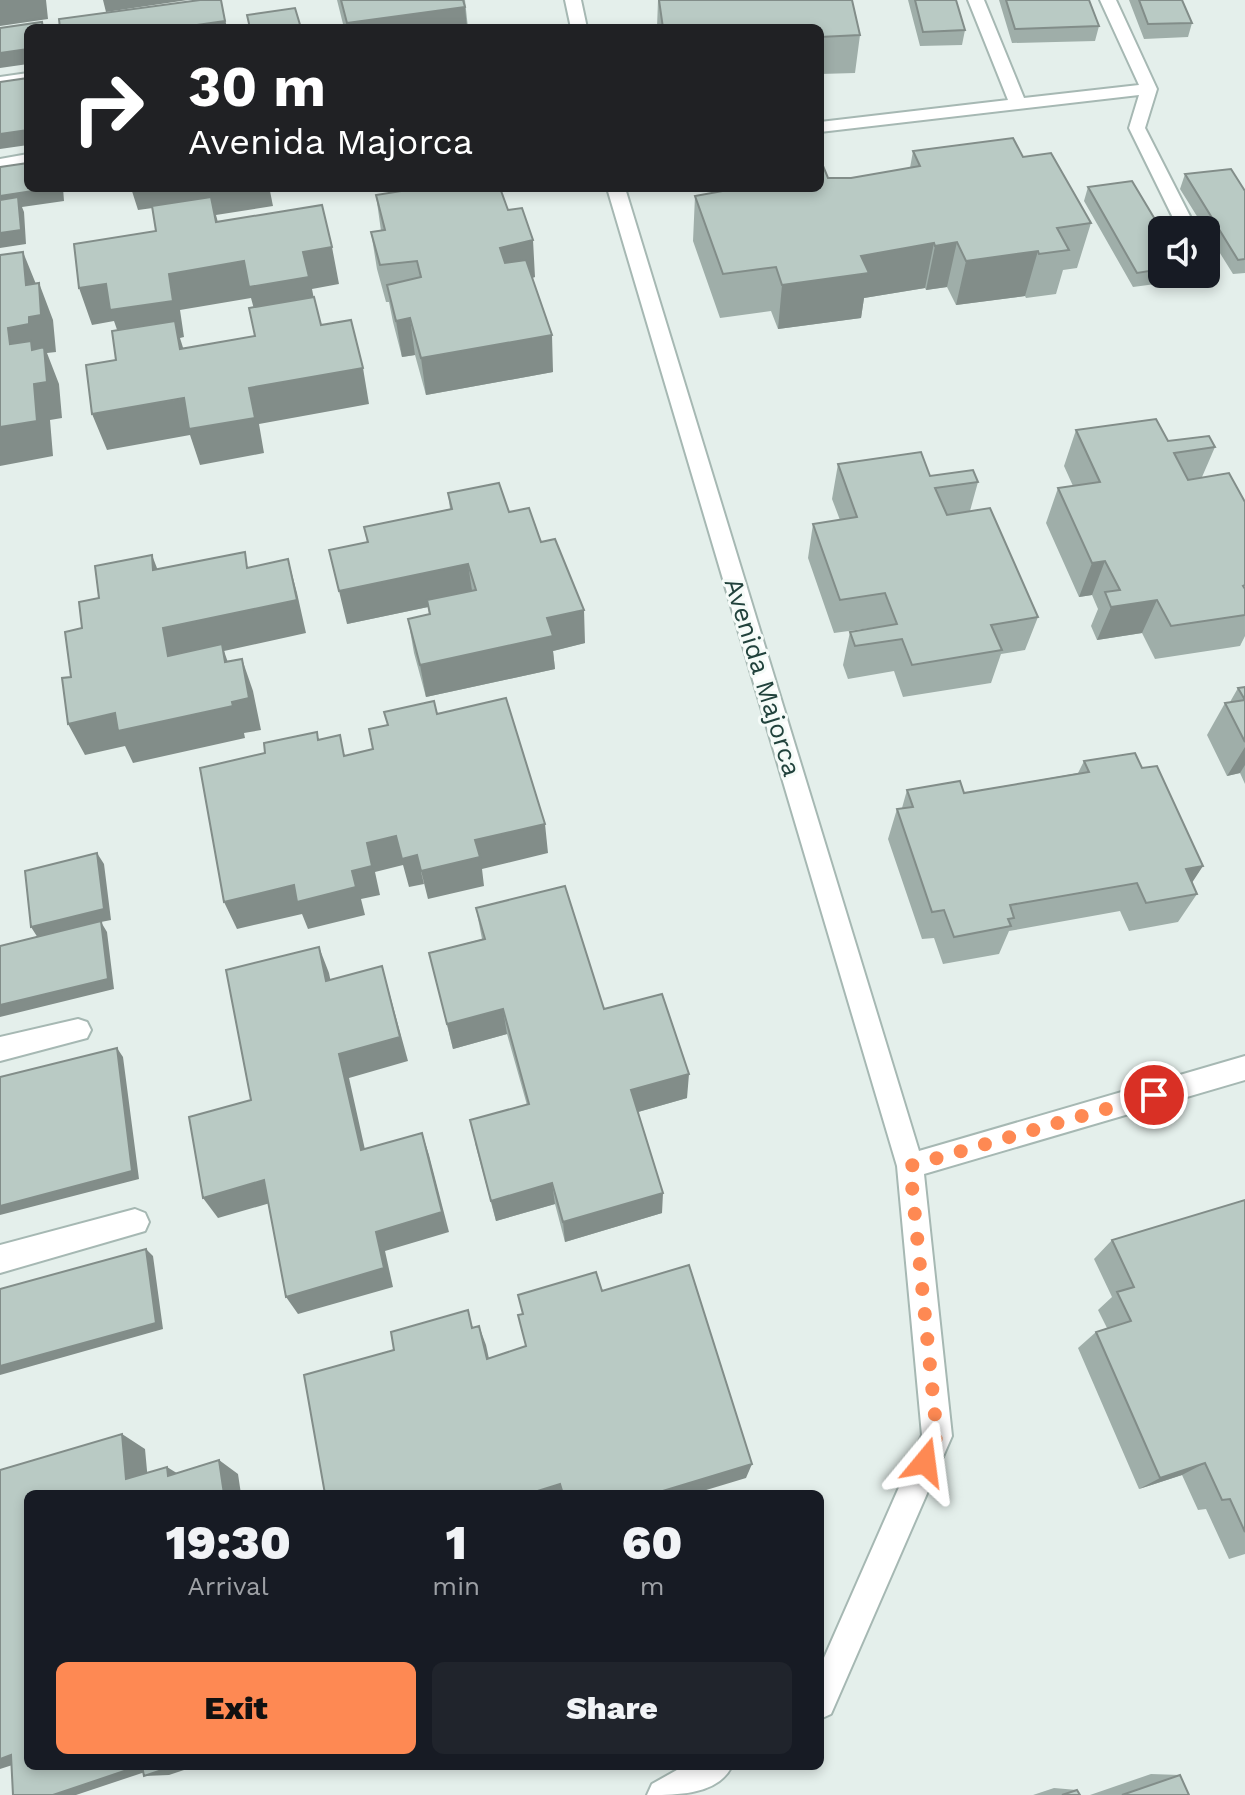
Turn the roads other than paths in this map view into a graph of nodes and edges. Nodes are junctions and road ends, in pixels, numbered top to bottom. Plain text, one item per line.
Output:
1 (573, 0) edge
2 (976, 0) edge
3 (1108, 0) edge
4 (578, 24) edge
5 (24, 79) edge
6 (0, 82) edge
7 (1149, 89) junction
8 (1018, 105) junction
9 (824, 127) edge
10 (24, 160) edge
11 (0, 164) edge
12 (617, 192) edge
13 (1181, 216) edge
14 (78, 1030) dead end
15 (0, 1049) edge
16 (1245, 1068) edge
17 (910, 1166) junction
18 (135, 1222) dead end
19 (0, 1259) edge
20 (824, 1694) edge
21 (709, 1770) edge
22 (663, 1795) edge

1 - 4 street
2 - 8 street
3 - 7 street
5 - 6 street
7 - 8 street
7 - 13 street
8 - 9 street
10 - 11 street
12 - 17 street, Avenida Majorca
14 - 15 street
16 - 17 street
17 - 20 street, Avenida Majorca
18 - 19 street
21 - 22 street

